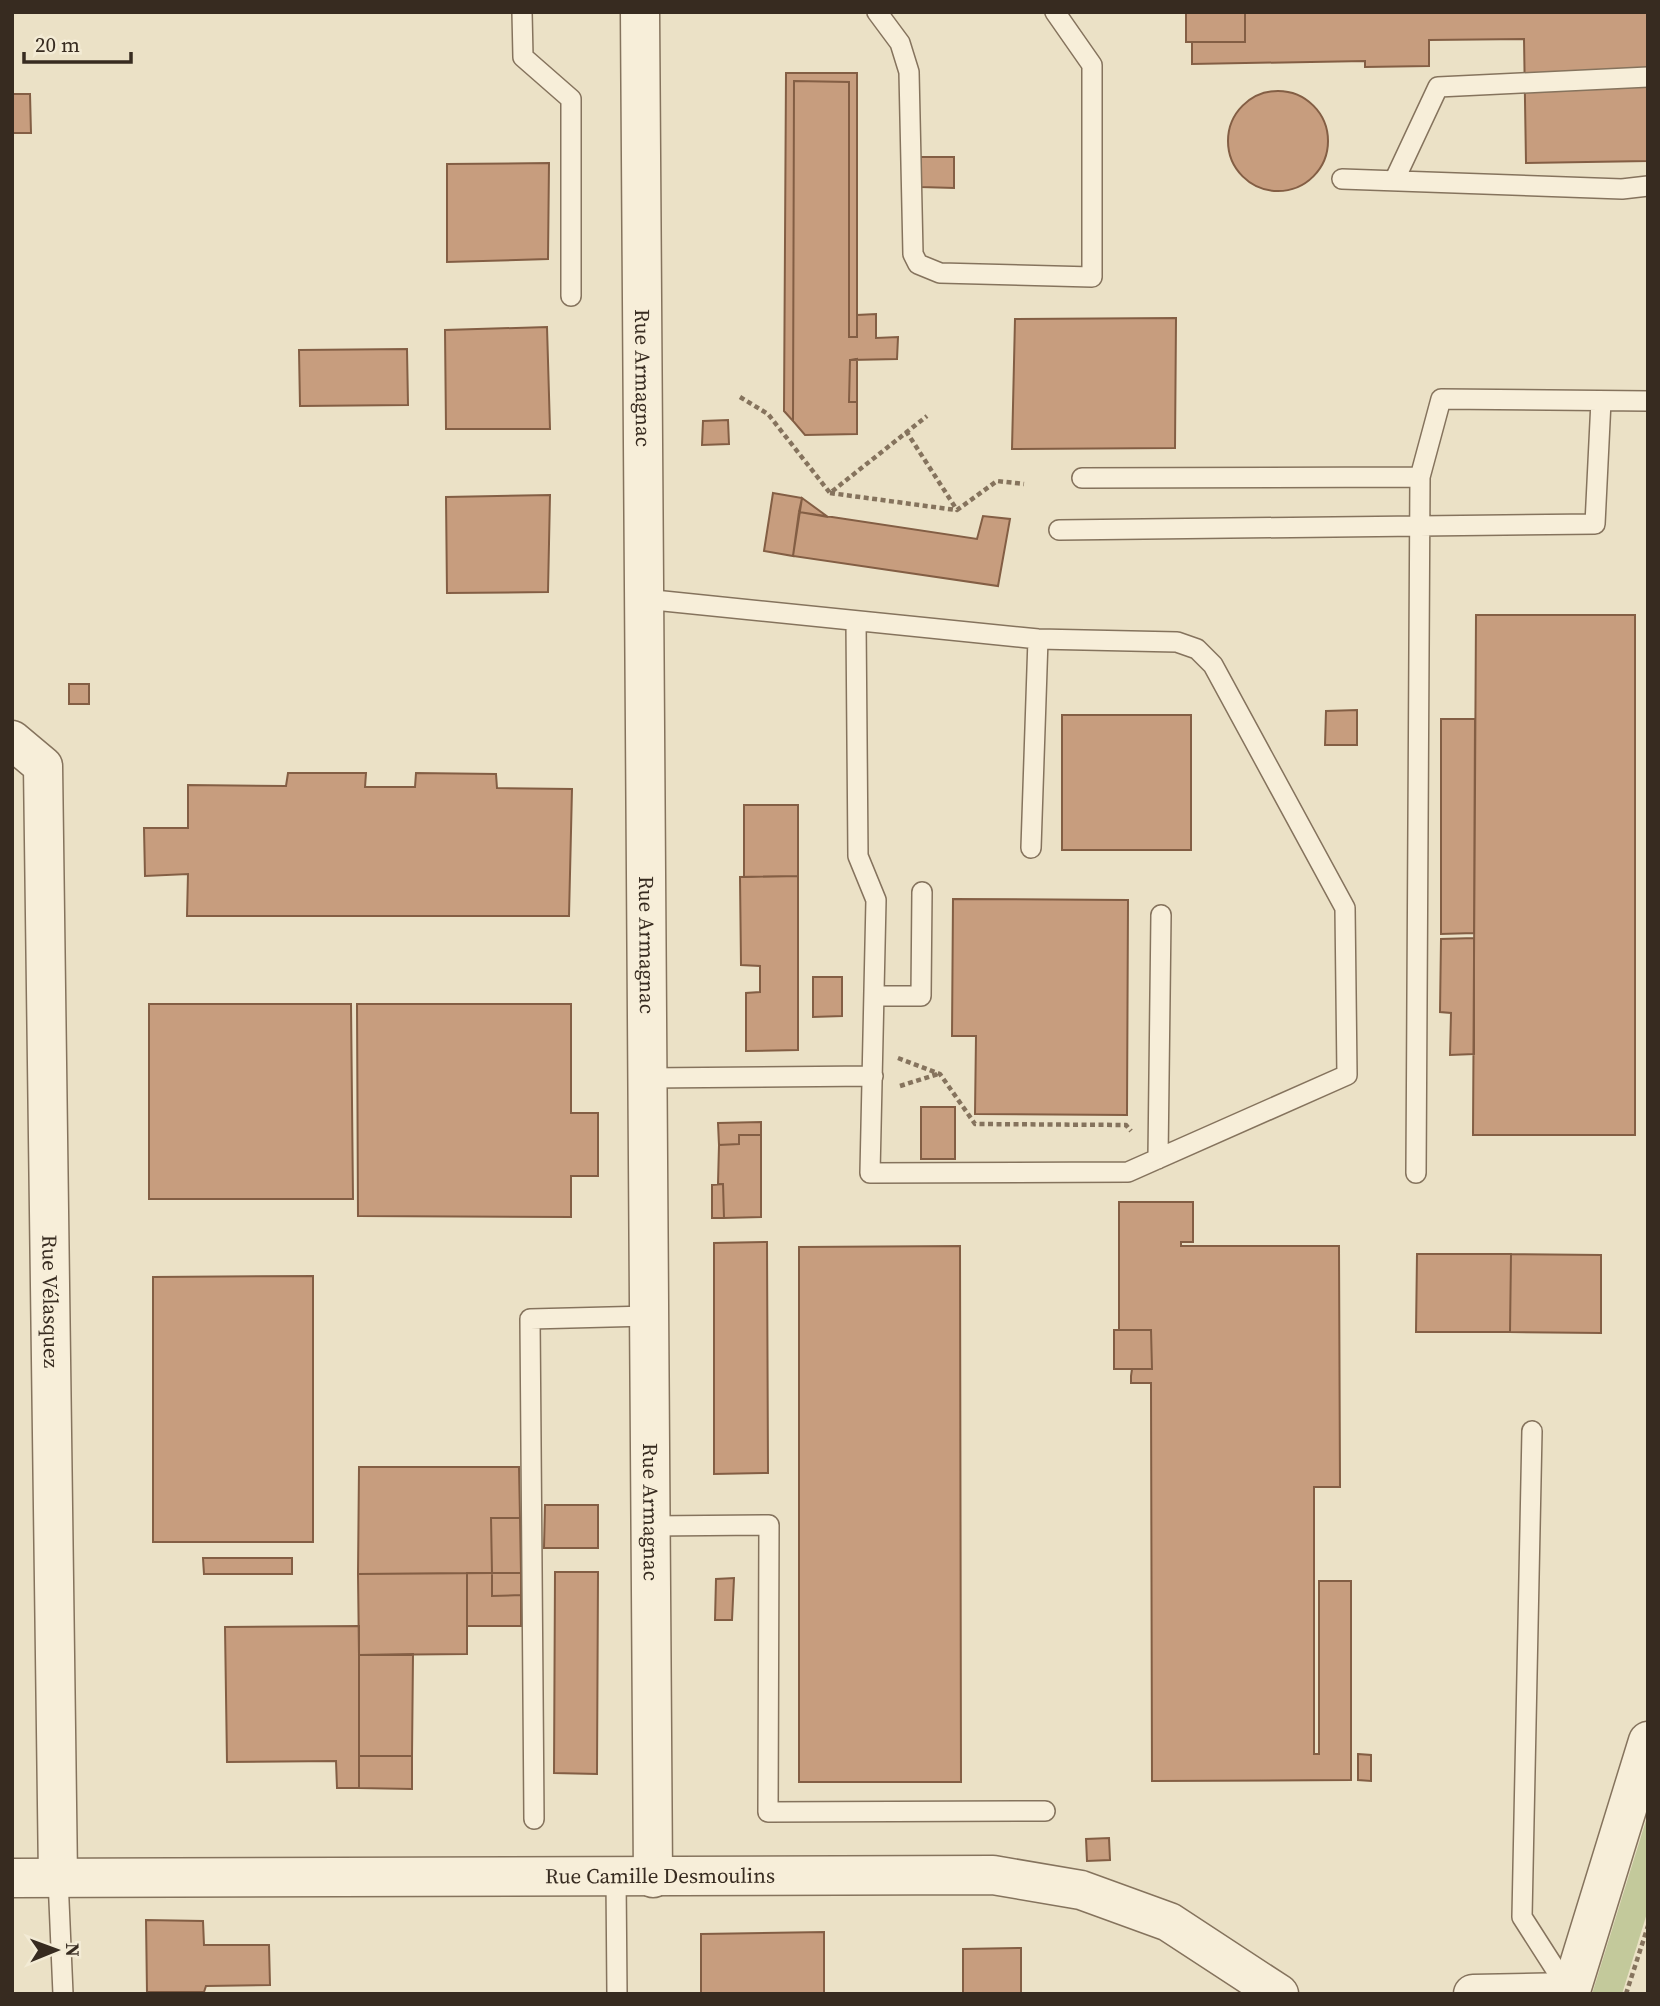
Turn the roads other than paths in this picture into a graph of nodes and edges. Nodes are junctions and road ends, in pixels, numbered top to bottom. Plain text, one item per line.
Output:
1 (522, 12) edge
2 (640, 12) edge
3 (877, 12) edge
4 (1055, 12) edge
5 (1648, 77) edge
6 (1342, 179) dead end
7 (1394, 181) junction
8 (1648, 186) edge
9 (571, 296) dead end
10 (1601, 401) junction
11 (1648, 401) edge
12 (1420, 477) junction
13 (1082, 478) dead end
14 (1420, 527) junction
15 (1059, 530) dead end
16 (644, 599) junction
17 (856, 622) junction
18 (1038, 639) junction
19 (12, 740) edge
20 (1031, 848) dead end
21 (922, 892) dead end
22 (1161, 915) dead end
23 (874, 996) junction
24 (873, 1076) junction
25 (648, 1078) junction
26 (1158, 1159) junction
27 (1416, 1173) dead end
28 (649, 1316) junction
29 (1532, 1431) dead end
30 (650, 1526) junction
31 (1648, 1741) edge
32 (1045, 1811) dead end
33 (534, 1819) dead end
34 (12, 1878) edge
35 (58, 1878) junction
36 (634, 1878) junction
37 (1570, 1993) edge
38 (63, 1994) edge
39 (617, 1994) edge
40 (1279, 1994) edge
41 (1473, 1994) edge

1 - 9 lane
2 - 16 street, Rue Armagnac
3 - 4 lane
5 - 7 lane
6 - 7 lane
7 - 8 lane
10 - 11 lane
10 - 12 lane
10 - 14 lane
12 - 13 lane
12 - 14 lane
14 - 15 lane
14 - 27 lane
16 - 17 lane
16 - 25 street, Rue Armagnac
17 - 18 lane
17 - 23 lane
18 - 20 lane
18 - 26 lane
19 - 35 street, Rue Vélasquez
21 - 23 lane
22 - 26 lane
23 - 24 lane
24 - 25 lane
24 - 26 lane
25 - 28 street, Rue Armagnac
28 - 30 street, Rue Armagnac
28 - 33 lane
29 - 37 lane
30 - 32 lane
30 - 36 street, Rue Armagnac
31 - 37 street
34 - 35 street, Rue Camille Desmoulins
35 - 36 street, Rue Camille Desmoulins
35 - 38 lane
36 - 39 lane
36 - 40 street, Rue Camille Desmoulins
37 - 41 street

